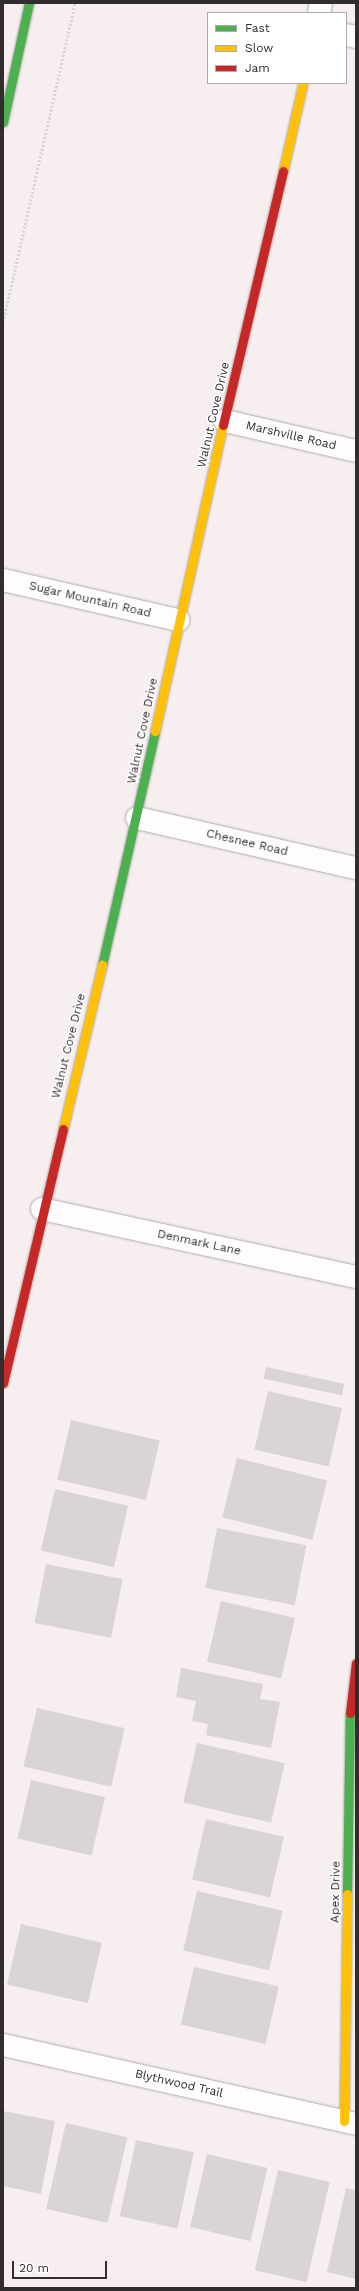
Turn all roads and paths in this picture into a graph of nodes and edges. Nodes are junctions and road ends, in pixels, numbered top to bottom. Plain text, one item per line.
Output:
1 (29, 3) edge
2 (75, 3) edge
3 (303, 84) edge
4 (3, 122) edge
5 (3, 322) edge
6 (225, 421) junction
7 (356, 450) edge
8 (3, 580) edge
9 (178, 620) junction
10 (137, 818) junction
11 (356, 868) edge
12 (42, 1209) junction
13 (356, 1277) edge
14 (3, 1383) edge
15 (356, 1663) edge
16 (353, 1698) edge
17 (3, 2044) edge
18 (350, 2122) edge

1 - 4 street
2 - 5 path
3 - 6 street, Walnut Cove Drive
6 - 7 street, Marshville Road
6 - 9 street, Walnut Cove Drive
8 - 9 street, Sugar Mountain Road
9 - 10 street, Walnut Cove Drive
10 - 11 street, Chesnee Road
10 - 12 street, Walnut Cove Drive
12 - 13 street, Denmark Lane
12 - 14 street, Walnut Cove Drive
15 - 16 street, Apex Drive
16 - 18 street, Apex Drive
17 - 18 street, Blythwood Trail

